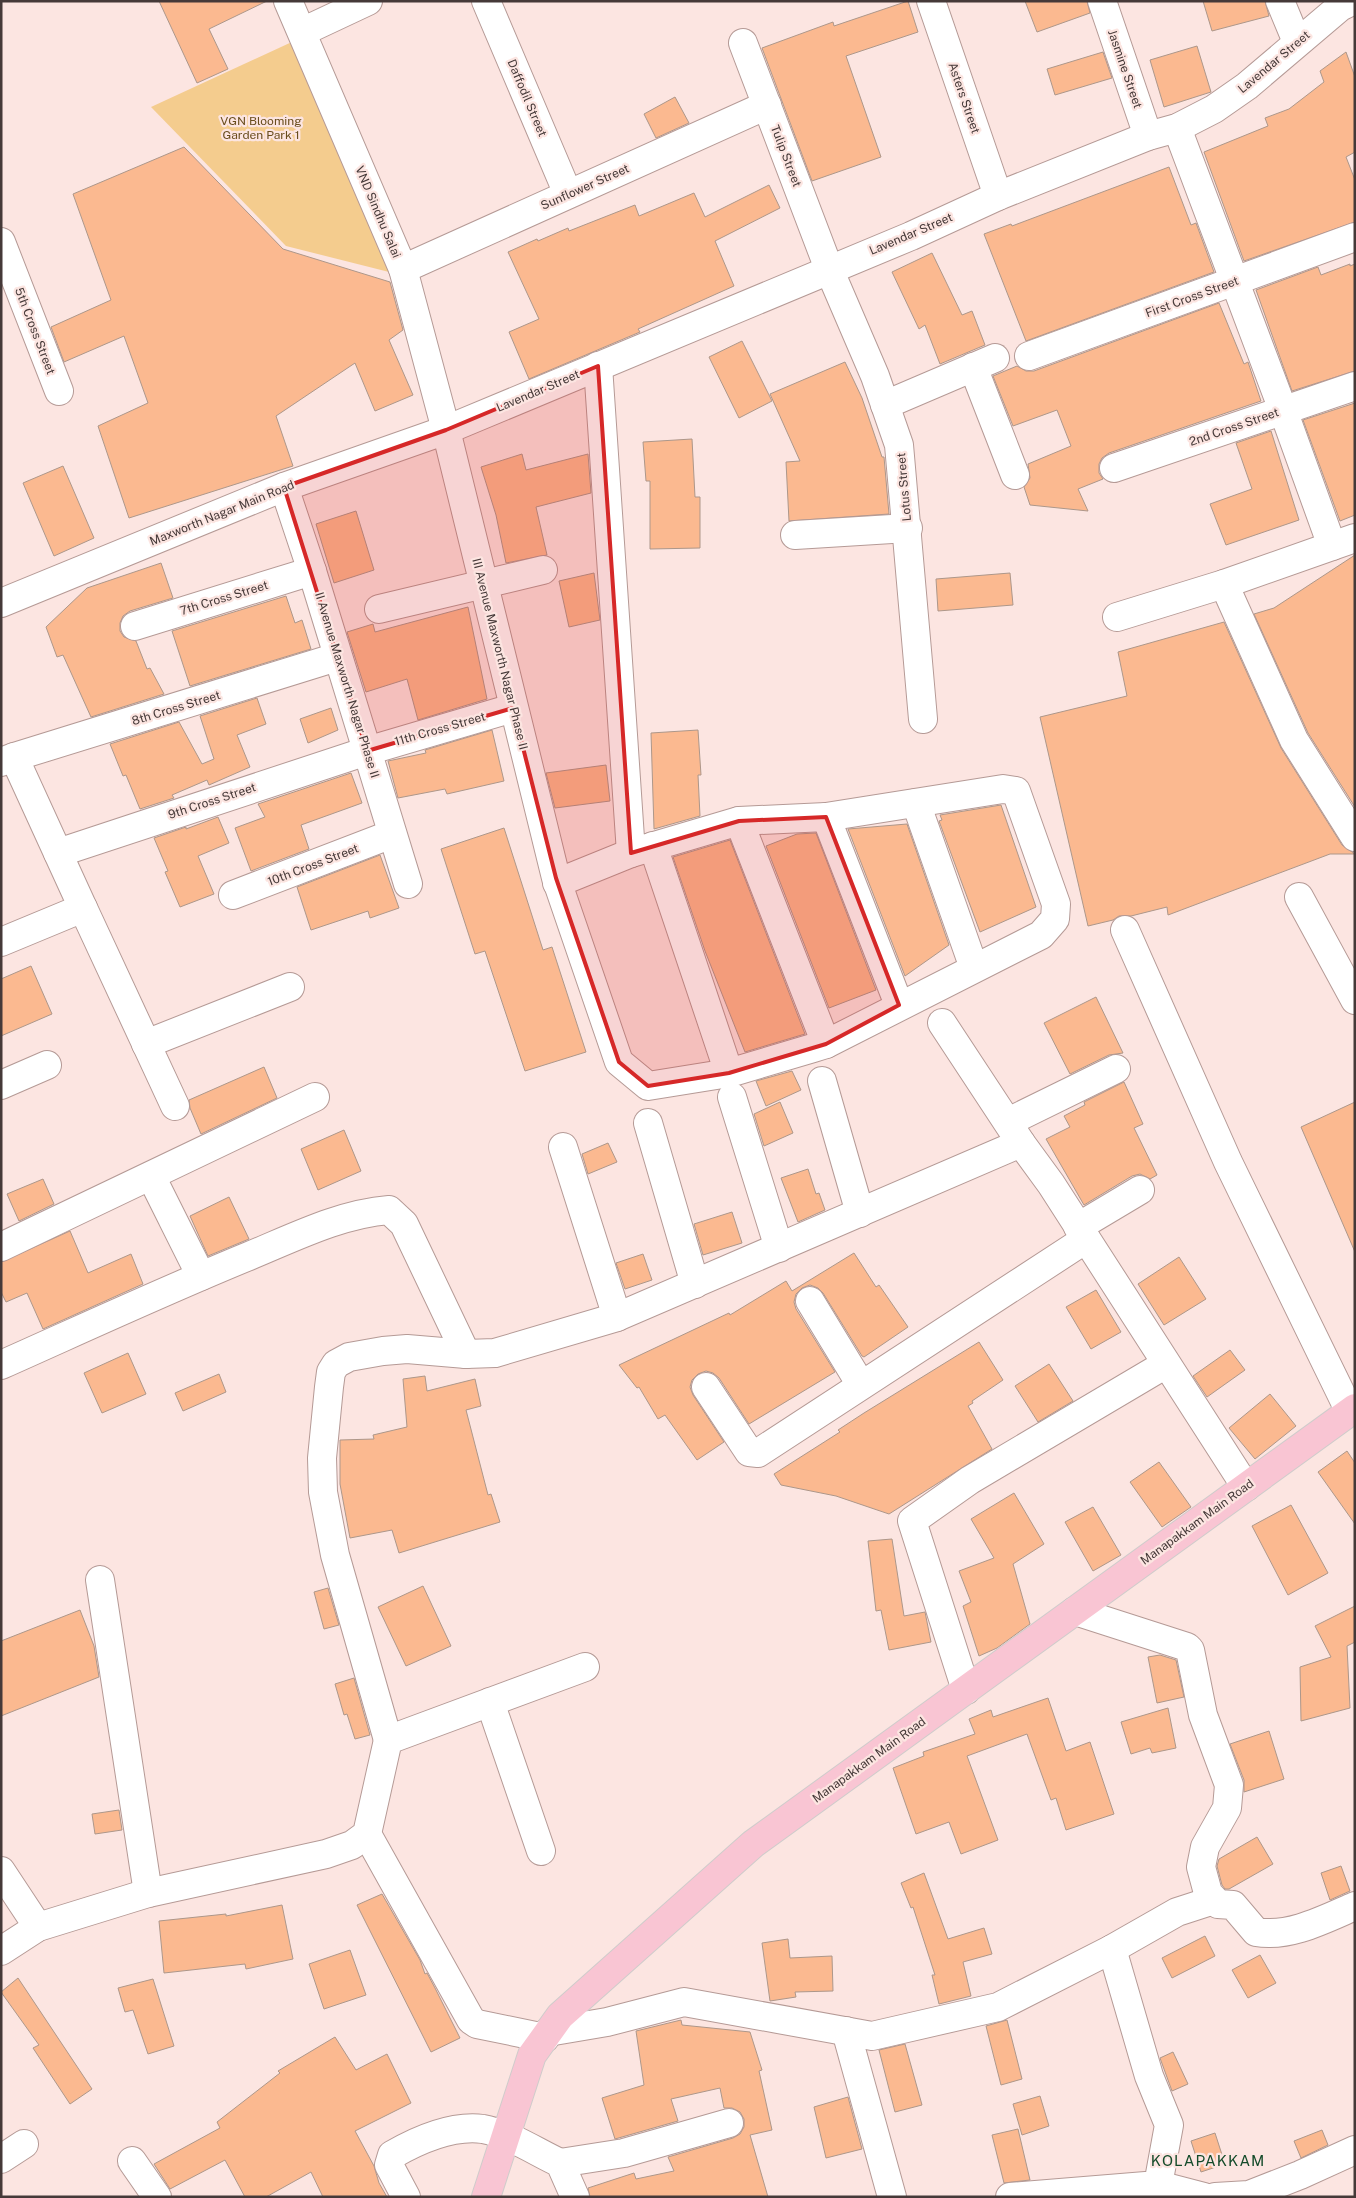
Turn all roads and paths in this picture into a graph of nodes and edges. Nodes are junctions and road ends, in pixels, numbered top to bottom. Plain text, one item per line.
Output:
1 (288, 1) edge
2 (368, 1) edge
3 (486, 1) edge
4 (931, 1) edge
5 (1102, 1) edge
6 (1280, 1) edge
7 (1352, 1) edge
8 (302, 32) junction
9 (1297, 42) junction
10 (743, 44) dead end
11 (767, 105) junction
12 (1177, 128) junction
13 (1148, 136) junction
14 (568, 194) junction
15 (998, 196) junction
16 (1355, 237) edge
17 (1, 242) edge
18 (829, 269) junction
19 (403, 270) junction
20 (1233, 283) junction
21 (1028, 356) dead end
22 (598, 366) junction
23 (1355, 386) edge
24 (58, 392) dead end
25 (885, 405) junction
26 (1283, 410) junction
27 (446, 430) junction
28 (1114, 468) dead end
29 (1015, 475) dead end
30 (284, 487) junction
31 (908, 528) junction
32 (796, 535) dead end
33 (1343, 542) edge
34 (543, 570) dead end
35 (312, 571) junction
36 (483, 584) junction
37 (1224, 584) junction
38 (1, 603) edge
39 (378, 609) dead end
40 (1118, 617) dead end
41 (135, 626) dead end
42 (338, 657) junction
43 (513, 708) junction
44 (923, 719) dead end
45 (367, 750) junction
46 (8, 760) edge
47 (916, 803) junction
48 (826, 818) junction
49 (739, 821) junction
50 (392, 834) junction
51 (1355, 838) edge
52 (642, 849) junction
53 (58, 853) junction
54 (556, 880) junction
55 (408, 884) dead end
56 (233, 895) dead end
57 (1298, 897) dead end
58 (83, 908) junction
59 (1125, 930) dead end
60 (1, 942) edge
61 (974, 968) junction
62 (290, 986) dead end
63 (1355, 1000) edge
64 (899, 1005) junction
65 (942, 1023) dead end
66 (146, 1044) junction
67 (826, 1044) junction
68 (47, 1065) dead end
69 (1116, 1069) dead end
70 (822, 1081) dead end
71 (1, 1084) edge
72 (730, 1085) junction
73 (315, 1097) dead end
74 (175, 1106) dead end
75 (648, 1123) dead end
76 (1015, 1132) junction
77 (563, 1147) dead end
78 (151, 1176) junction
79 (1140, 1190) dead end
80 (860, 1213) junction
81 (1082, 1233) junction
82 (1, 1247) edge
83 (779, 1248) junction
84 (201, 1276) junction
85 (695, 1284) junction
86 (810, 1301) dead end
87 (617, 1317) junction
88 (466, 1354) junction
89 (1166, 1364) junction
90 (1, 1365) edge
91 (861, 1385) junction
92 (706, 1387) dead end
93 (1352, 1410) edge
94 (1246, 1487) junction
95 (100, 1580) dead end
96 (1075, 1611) junction
97 (585, 1667) dead end
98 (966, 1690) junction
99 (490, 1702) junction
100 (388, 1740) junction
101 (367, 1834) junction
102 (541, 1851) dead end
103 (1, 1871) edge
104 (148, 1893) junction
105 (1214, 1900) junction
106 (1355, 1906) edge
107 (38, 1927) junction
108 (1112, 1950) junction
109 (1, 1951) edge
110 (846, 2031) junction
111 (546, 2035) junction
112 (729, 2123) dead end
113 (506, 2137) junction
114 (24, 2144) dead end
115 (1355, 2150) edge
116 (1, 2159) edge
117 (132, 2161) dead end
118 (560, 2163) junction
119 (1158, 2186) junction
120 (1305, 2186) edge
121 (157, 2197) edge
122 (406, 2197) edge
123 (486, 2197) edge
124 (575, 2197) edge
125 (892, 2197) edge
126 (1010, 2197) edge
127 (1204, 2197) edge
128 (1215, 2197) edge

1 - 8 street, VND Sindhu Salai
2 - 8 street
3 - 14 street, Daffodil Street
4 - 15 street, Asters Street
5 - 13 street, Jasmine Street
6 - 9 street
7 - 9 street, Lavendar Street
8 - 19 street, VND Sindhu Salai
9 - 12 street, Lavendar Street
10 - 11 street, Tulip Street
11 - 14 street, Sunflower Street
11 - 18 street, Tulip Street
12 - 13 street, Lavendar Street
12 - 20 street
13 - 15 street, Lavendar Street
14 - 19 street, Sunflower Street
15 - 18 street, Lavendar Street
16 - 20 street, First Cross Street
17 - 24 street, 5th Cross Street
18 - 22 street, Lavendar Street
18 - 25 street, Lotus Street
19 - 27 street, VND Sindhu Salai
20 - 21 street, First Cross Street
20 - 26 street
22 - 27 street, Lavendar Street
22 - 52 street
23 - 26 street, 2nd Cross Street
25 - 29 street
25 - 31 street, Lotus Street
26 - 28 street, 2nd Cross Street
26 - 33 street
27 - 30 street, Maxworth Nagar Main Road
27 - 36 street, III Avenue Maxworth Nagar Phase II
30 - 35 street, II Avenue Maxworth Nagar Phase II
30 - 38 street, Maxworth Nagar Main Road
31 - 32 street
31 - 44 street, Lotus Street
33 - 37 street
34 - 36 street
35 - 41 street, 7th Cross Street
35 - 42 street, II Avenue Maxworth Nagar Phase II
36 - 39 street
36 - 43 street, III Avenue Maxworth Nagar Phase II
37 - 40 street
37 - 51 street
42 - 45 street, II Avenue Maxworth Nagar Phase II
42 - 46 street, 8th Cross Street
43 - 45 street, 11th Cross Street
43 - 54 street, III Avenue Maxworth Nagar Phase II
45 - 50 street, II Avenue Maxworth Nagar Phase II
45 - 53 street, 9th Cross Street
46 - 53 street
47 - 48 street
47 - 61 street
47 - 61 street, III Avenue Maxworth Nagar Phase II
48 - 49 street
48 - 64 street
49 - 52 street
49 - 67 street
50 - 55 street, II Avenue Maxworth Nagar Phase II
50 - 56 street, 10th Cross Street
52 - 54 street
52 - 72 street
53 - 58 street
54 - 72 street, III Avenue Maxworth Nagar Phase II
57 - 63 street
58 - 60 street
58 - 66 street
59 - 93 street
61 - 64 street, III Avenue Maxworth Nagar Phase II
62 - 66 street
64 - 67 street, III Avenue Maxworth Nagar Phase II
65 - 76 street
66 - 74 street
67 - 72 street, III Avenue Maxworth Nagar Phase II
68 - 71 street
69 - 76 street
70 - 80 street
72 - 83 street
73 - 78 street
75 - 85 street
76 - 80 street
76 - 81 street
77 - 87 street
78 - 82 street
78 - 84 street
79 - 81 street
80 - 83 street
81 - 89 street
81 - 91 street
83 - 85 street
84 - 88 street
84 - 90 street
85 - 87 street
86 - 91 street
87 - 88 street
88 - 100 street
89 - 94 street
89 - 98 street
91 - 92 street
93 - 94 main road, Manapakkam Main Road
94 - 96 main road, Manapakkam Main Road
95 - 104 street
96 - 98 main road, Manapakkam Main Road
96 - 105 street
97 - 99 street
98 - 111 main road, Manapakkam Main Road
99 - 100 street
99 - 102 street
100 - 101 street
101 - 104 street
101 - 111 street
103 - 107 street
104 - 107 street
105 - 106 street
105 - 108 street
107 - 109 street
108 - 110 street
108 - 119 street
110 - 111 street
110 - 125 street
111 - 113 main road, Manapakkam Main Road
112 - 118 street
113 - 118 street
113 - 122 street
113 - 123 main road, Manapakkam Main Road
114 - 116 street
115 - 120 street
117 - 121 street
118 - 124 street
119 - 126 street
119 - 127 street
120 - 128 street

